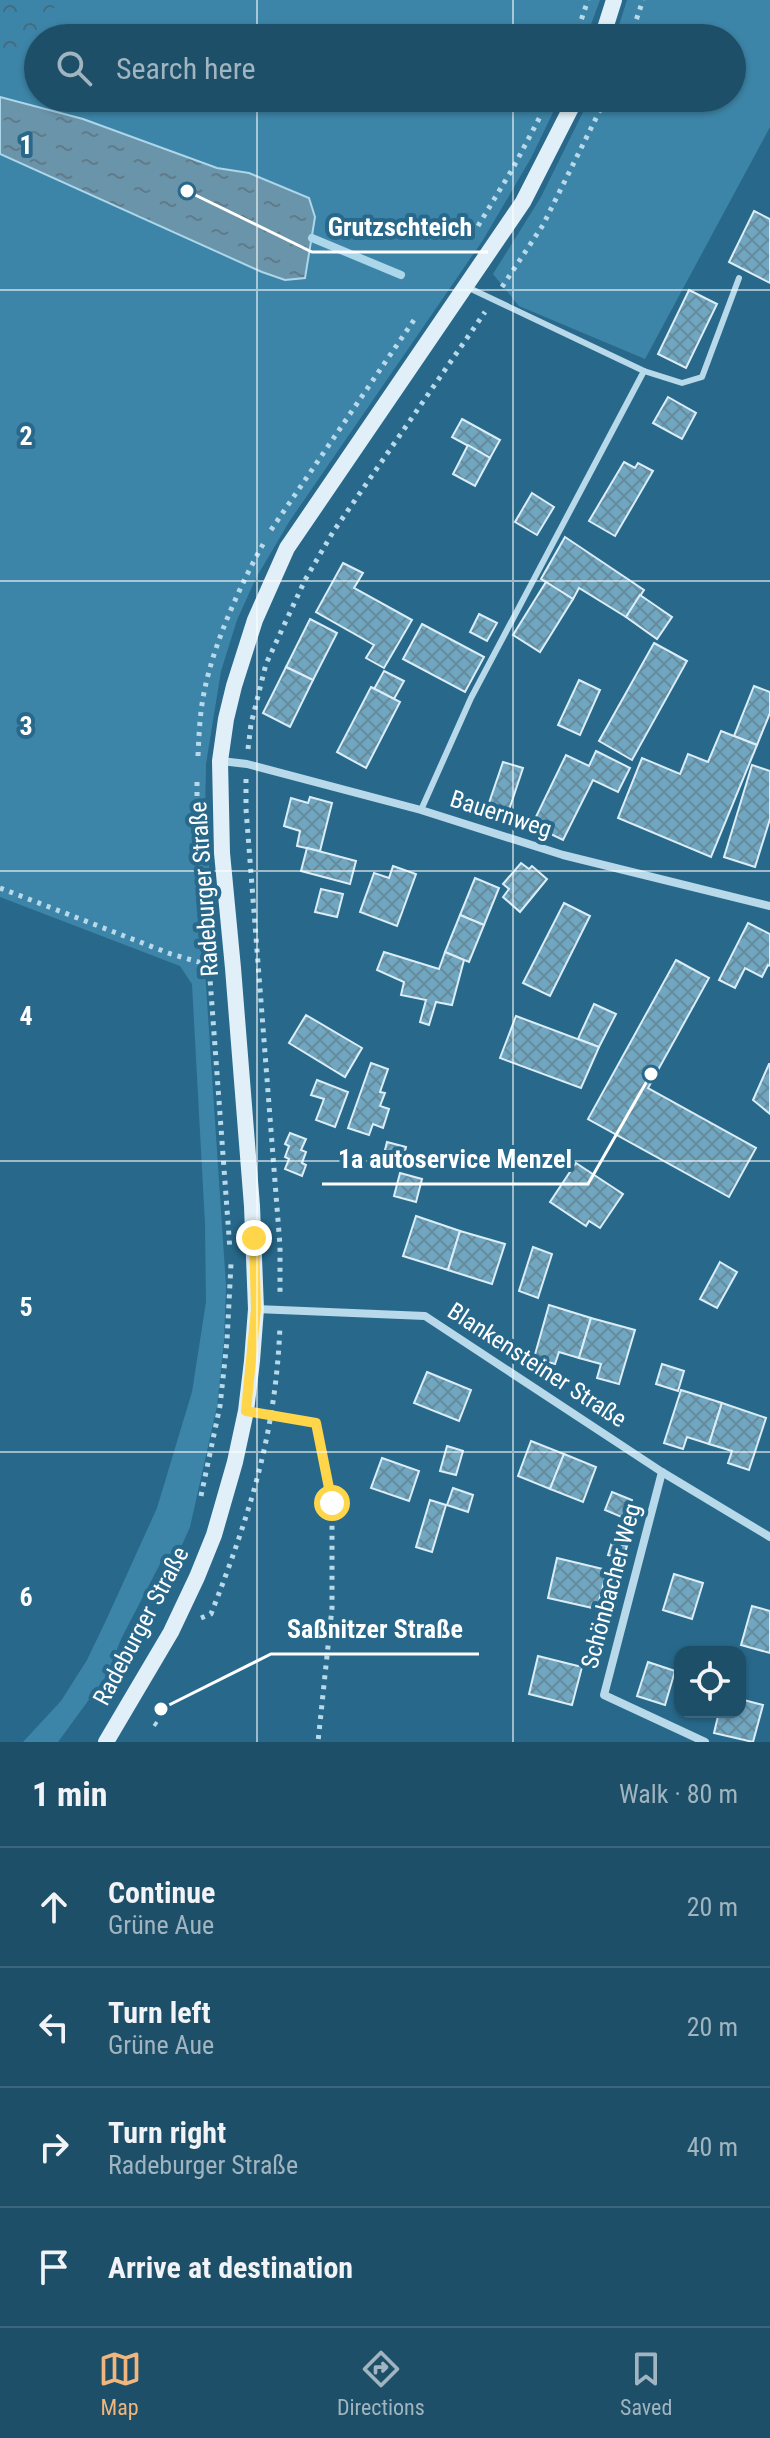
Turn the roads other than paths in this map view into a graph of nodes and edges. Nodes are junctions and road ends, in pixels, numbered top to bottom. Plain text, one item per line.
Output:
1 (614, 0) edge
2 (606, 24) edge
3 (569, 112) edge
4 (739, 278) dead end
5 (467, 287) junction
6 (644, 371) junction
7 (220, 761) junction
8 (421, 810) junction
9 (770, 906) edge
10 (256, 1309) junction
11 (662, 1472) junction
12 (770, 1537) edge
13 (106, 1742) edge
14 (705, 1742) edge

1 - 2 main road
3 - 5 main road, Radeburger Straße
4 - 6 lane
5 - 6 lane
5 - 7 main road, Radeburger Straße
6 - 8 lane
7 - 8 street, Bauernweg
7 - 10 main road, Radeburger Straße
8 - 9 street, Bauernweg
10 - 11 street, Blankensteiner Straße
10 - 13 main road, Radeburger Straße
11 - 12 street, Blankensteiner Straße
11 - 14 street, Schönbacher Weg

